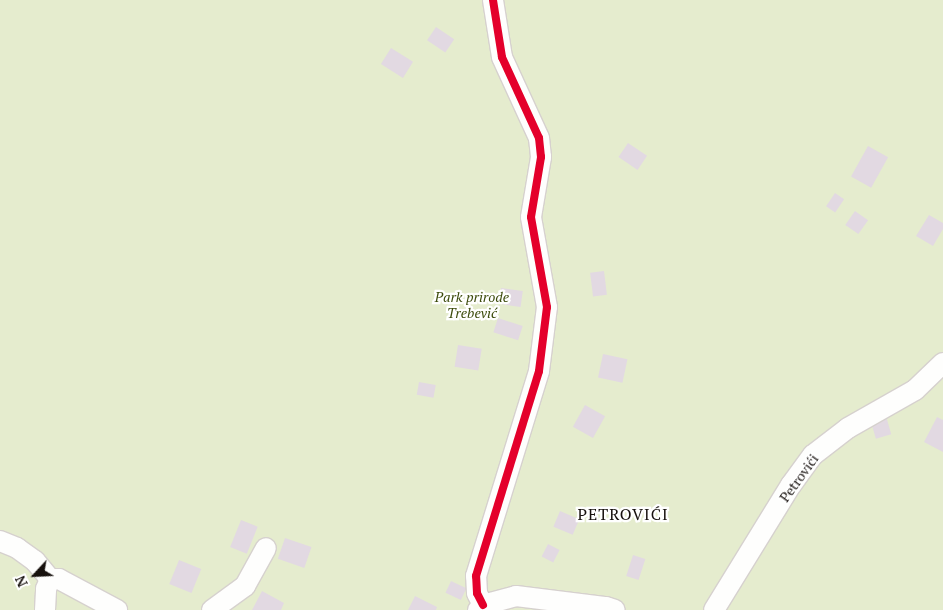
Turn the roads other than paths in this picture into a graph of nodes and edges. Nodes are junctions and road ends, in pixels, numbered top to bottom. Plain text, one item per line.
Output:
1 (493, 0) edge
2 (943, 363) edge
3 (0, 541) edge
4 (266, 548) dead end
5 (50, 579) junction
6 (480, 608) edge
7 (45, 610) edge
8 (117, 610) edge
9 (212, 610) edge
10 (615, 610) edge
11 (714, 610) edge

1 - 6 street
2 - 11 street, Petrovići
3 - 5 street
4 - 9 street
5 - 7 street
5 - 8 street
6 - 10 street

